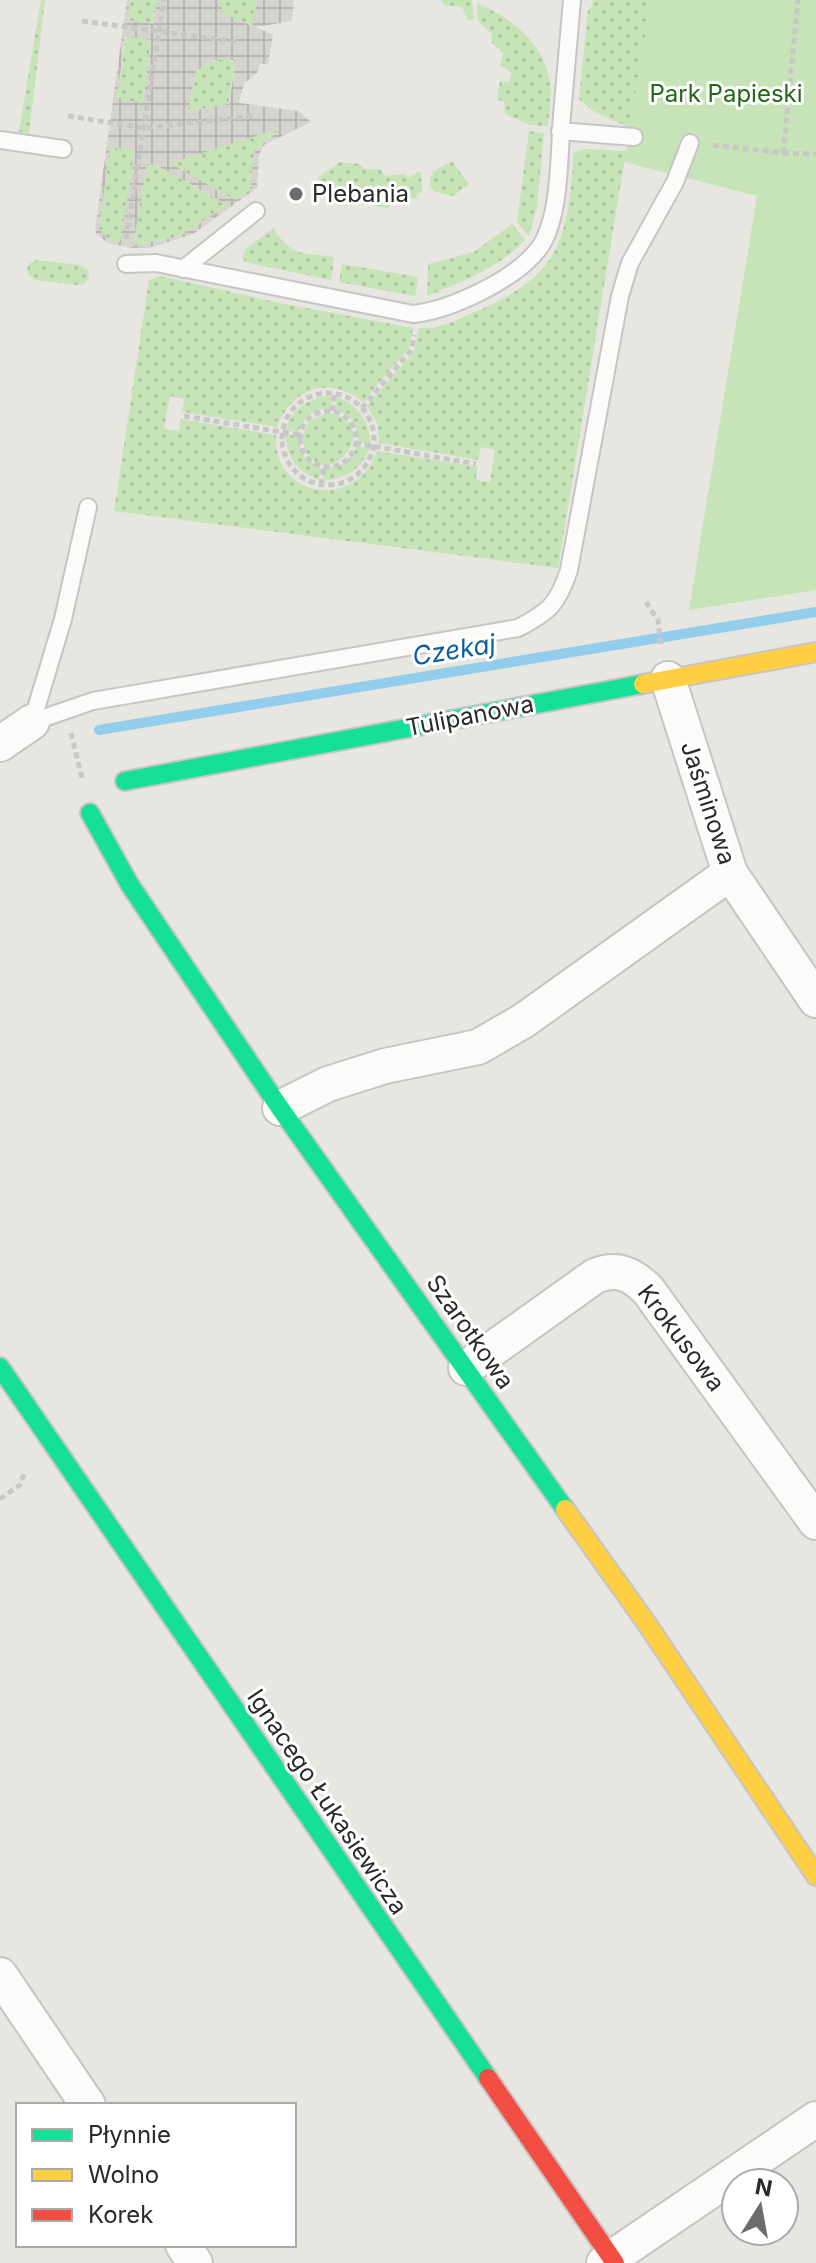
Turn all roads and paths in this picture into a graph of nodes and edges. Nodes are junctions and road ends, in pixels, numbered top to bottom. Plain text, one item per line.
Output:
1 (164, 0) edge
2 (572, 0) edge
3 (798, 0) edge
4 (82, 21) dead end
5 (159, 31) junction
6 (237, 42) dead end
7 (68, 116) dead end
8 (254, 116) dead end
9 (144, 128) junction
10 (560, 131) junction
11 (634, 137) dead end
12 (0, 140) edge
13 (690, 143) joint
14 (63, 149) dead end
15 (783, 153) junction
16 (816, 154) edge
17 (256, 211) dead end
18 (126, 264) joint
19 (183, 269) junction
20 (416, 324) dead end
21 (335, 393) junction
22 (362, 408) junction
23 (332, 411) junction
24 (184, 416) dead end
25 (282, 432) junction
26 (300, 435) junction
27 (355, 443) junction
28 (374, 447) junction
29 (476, 464) dead end
30 (324, 467) junction
31 (321, 485) junction
32 (88, 507) dead end
33 (646, 602) dead end
34 (816, 652) edge
35 (665, 665) junction
36 (64, 709) junction
37 (32, 722) junction
38 (0, 744) edge
39 (125, 781) dead end
40 (90, 813) joint
41 (730, 873) junction
42 (816, 1000) edge
43 (280, 1108) junction
44 (0, 1367) edge
45 (466, 1368) junction
46 (29, 1459) dead end
47 (0, 1499) edge
48 (816, 1522) edge
49 (816, 1876) edge
50 (0, 1975) edge
51 (87, 2103) edge
52 (816, 2119) edge
53 (610, 2261) edge

1 - 5 path
2 - 10 lane
3 - 15 path
4 - 5 path
5 - 6 path
5 - 9 path
7 - 9 path
8 - 9 path
9 - 18 path
10 - 11 lane
10 - 19 lane
12 - 14 lane
13 - 15 path
13 - 36 lane
15 - 16 path
17 - 19 lane
18 - 19 lane
20 - 22 path
21 - 22 path
21 - 23 path
21 - 25 path
22 - 28 path
23 - 26 path
23 - 27 path
24 - 25 path
25 - 26 path
25 - 31 path
26 - 30 path
27 - 28 path
27 - 30 path
28 - 29 path
28 - 31 path
30 - 31 path
32 - 37 lane
33 - 35 path
34 - 35 street, Tulipanowa
35 - 39 street, Tulipanowa
35 - 41 street, Jaśminowa
36 - 37 lane
36 - 40 path
37 - 38 street
40 - 43 street, Szarotkowa
41 - 42 street, Jaśminowa
41 - 43 street
43 - 45 street, Szarotkowa
44 - 53 street, Ignacego Łukasiewicza
45 - 48 street, Krokusowa
45 - 49 street, Szarotkowa
46 - 47 path
50 - 51 street
52 - 53 street

